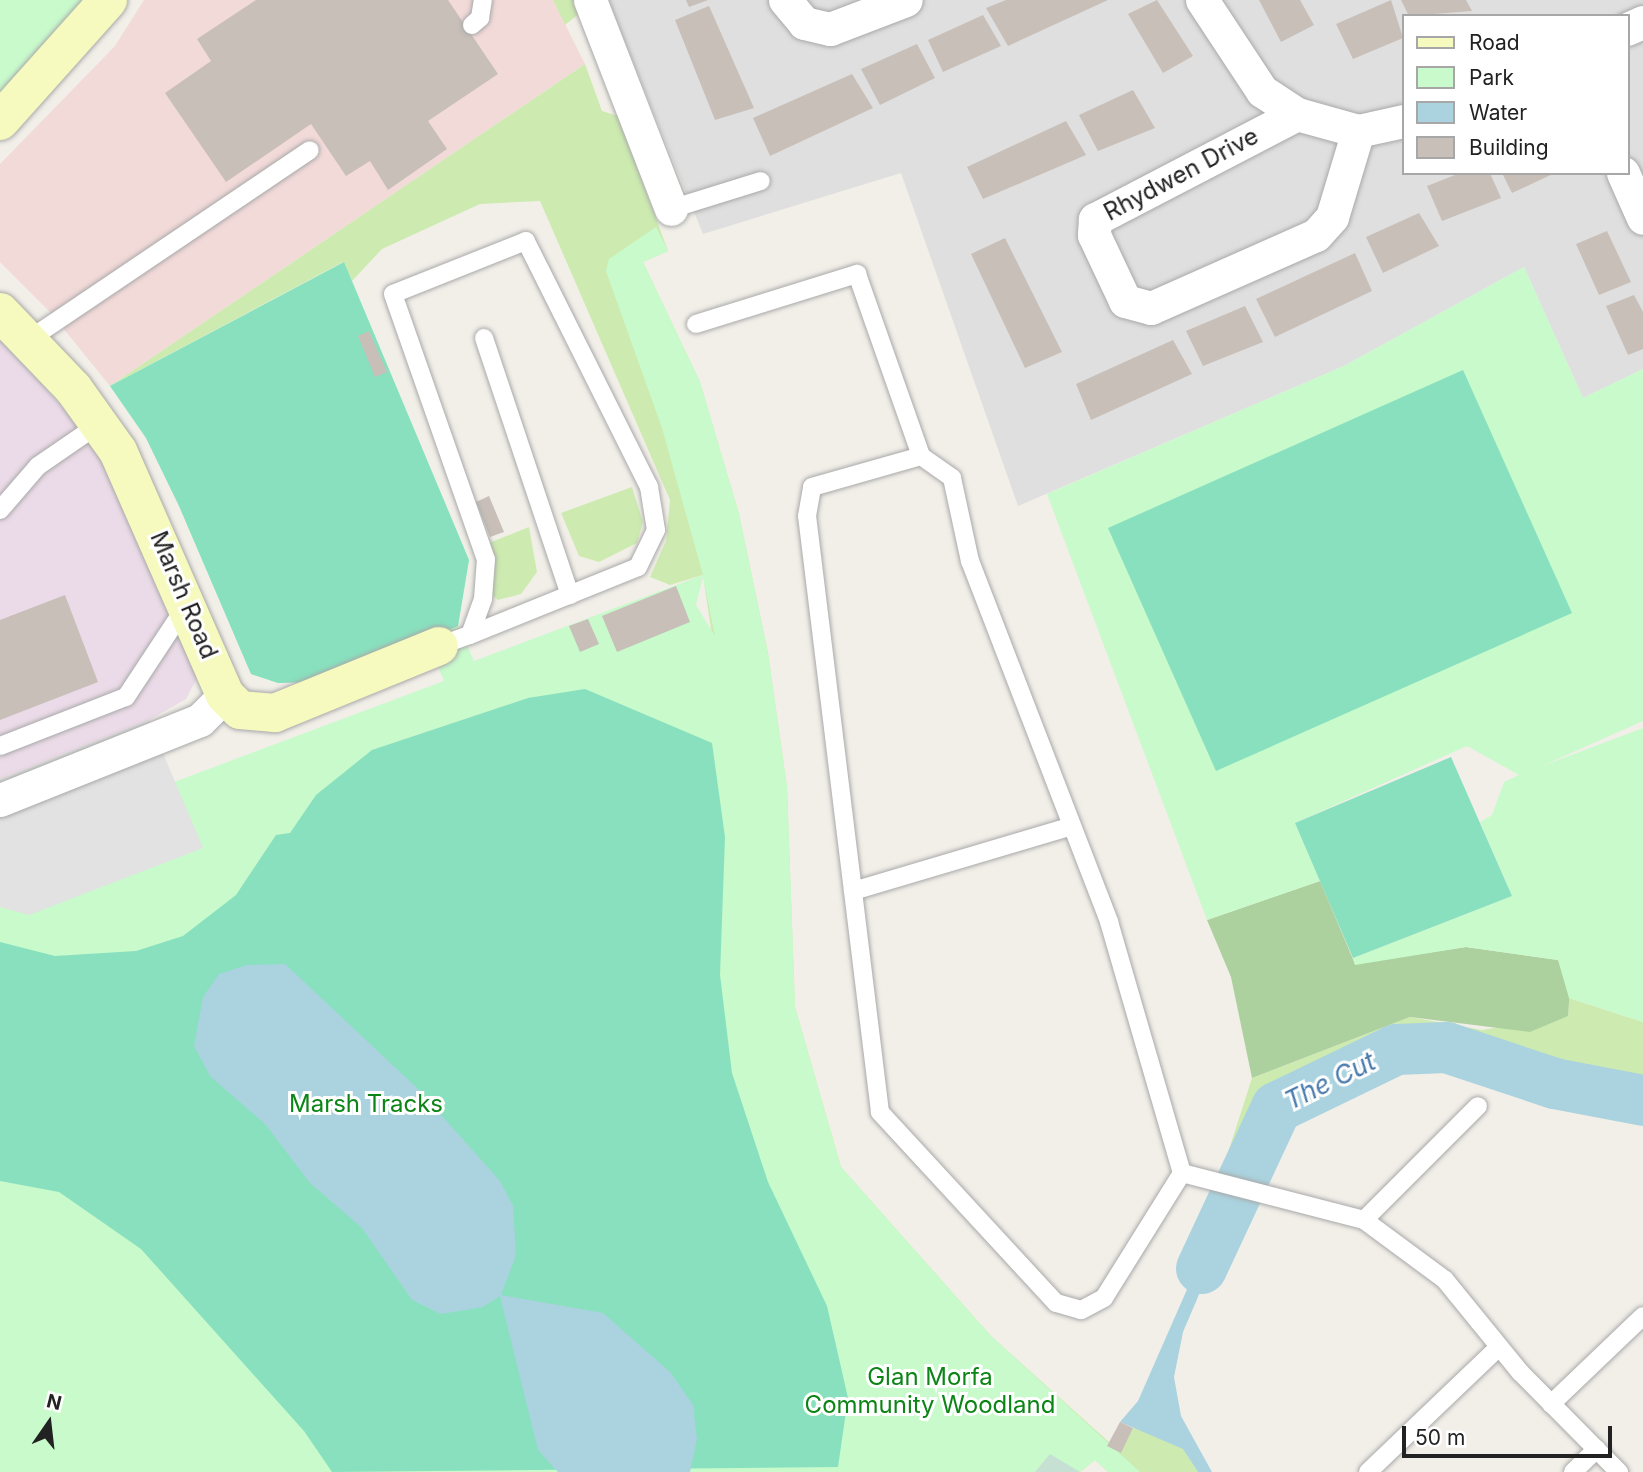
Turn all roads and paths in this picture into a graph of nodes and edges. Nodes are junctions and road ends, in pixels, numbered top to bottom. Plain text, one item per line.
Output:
1 (108, 0) edge
2 (484, 0) edge
3 (590, 0) edge
4 (785, 0) edge
5 (906, 0) edge
6 (1202, 0) edge
7 (472, 24) dead end
8 (1297, 114) junction
9 (0, 121) edge
10 (1402, 121) edge
11 (1358, 131) junction
12 (310, 150) dead end
13 (1624, 175) edge
14 (761, 181) dead end
15 (671, 209) joint
16 (1643, 218) edge
17 (0, 312) edge
18 (696, 324) dead end
19 (484, 338) dead end
20 (27, 341) junction
21 (99, 424) junction
22 (921, 456) junction
23 (0, 510) edge
24 (570, 595) junction
25 (187, 603) junction
26 (455, 640) junction
27 (225, 695) junction
28 (0, 746) edge
29 (0, 800) edge
30 (1072, 826) junction
31 (853, 891) junction
32 (1478, 1106) dead end
33 (1182, 1173) junction
34 (1364, 1220) junction
35 (1643, 1316) edge
36 (1499, 1346) junction
37 (1551, 1404) junction
38 (1597, 1449) junction
39 (1368, 1472) edge
40 (1573, 1472) edge
41 (1619, 1472) edge

1 - 9 street
2 - 7 lane
3 - 15 street
4 - 5 street
6 - 8 street, Rhydwen Drive
8 - 11 street, Rhydwen Drive
8 - 11 street, Rhydwen Drive
10 - 11 street, Rhydwen Drive
12 - 20 lane
13 - 16 street
14 - 15 lane
17 - 20 street, Marsh Road
18 - 22 lane
19 - 24 lane
20 - 21 street, Marsh Road
21 - 23 lane
21 - 25 street, Marsh Road
22 - 30 lane
22 - 31 lane
24 - 26 lane
24 - 26 lane
25 - 27 street, Marsh Road
25 - 28 lane
26 - 27 street
27 - 29 street
30 - 31 lane
30 - 33 lane
31 - 33 lane
32 - 34 lane
33 - 34 lane
34 - 36 lane
35 - 37 lane
36 - 37 lane
36 - 39 lane
37 - 38 lane
38 - 40 lane
38 - 41 lane

